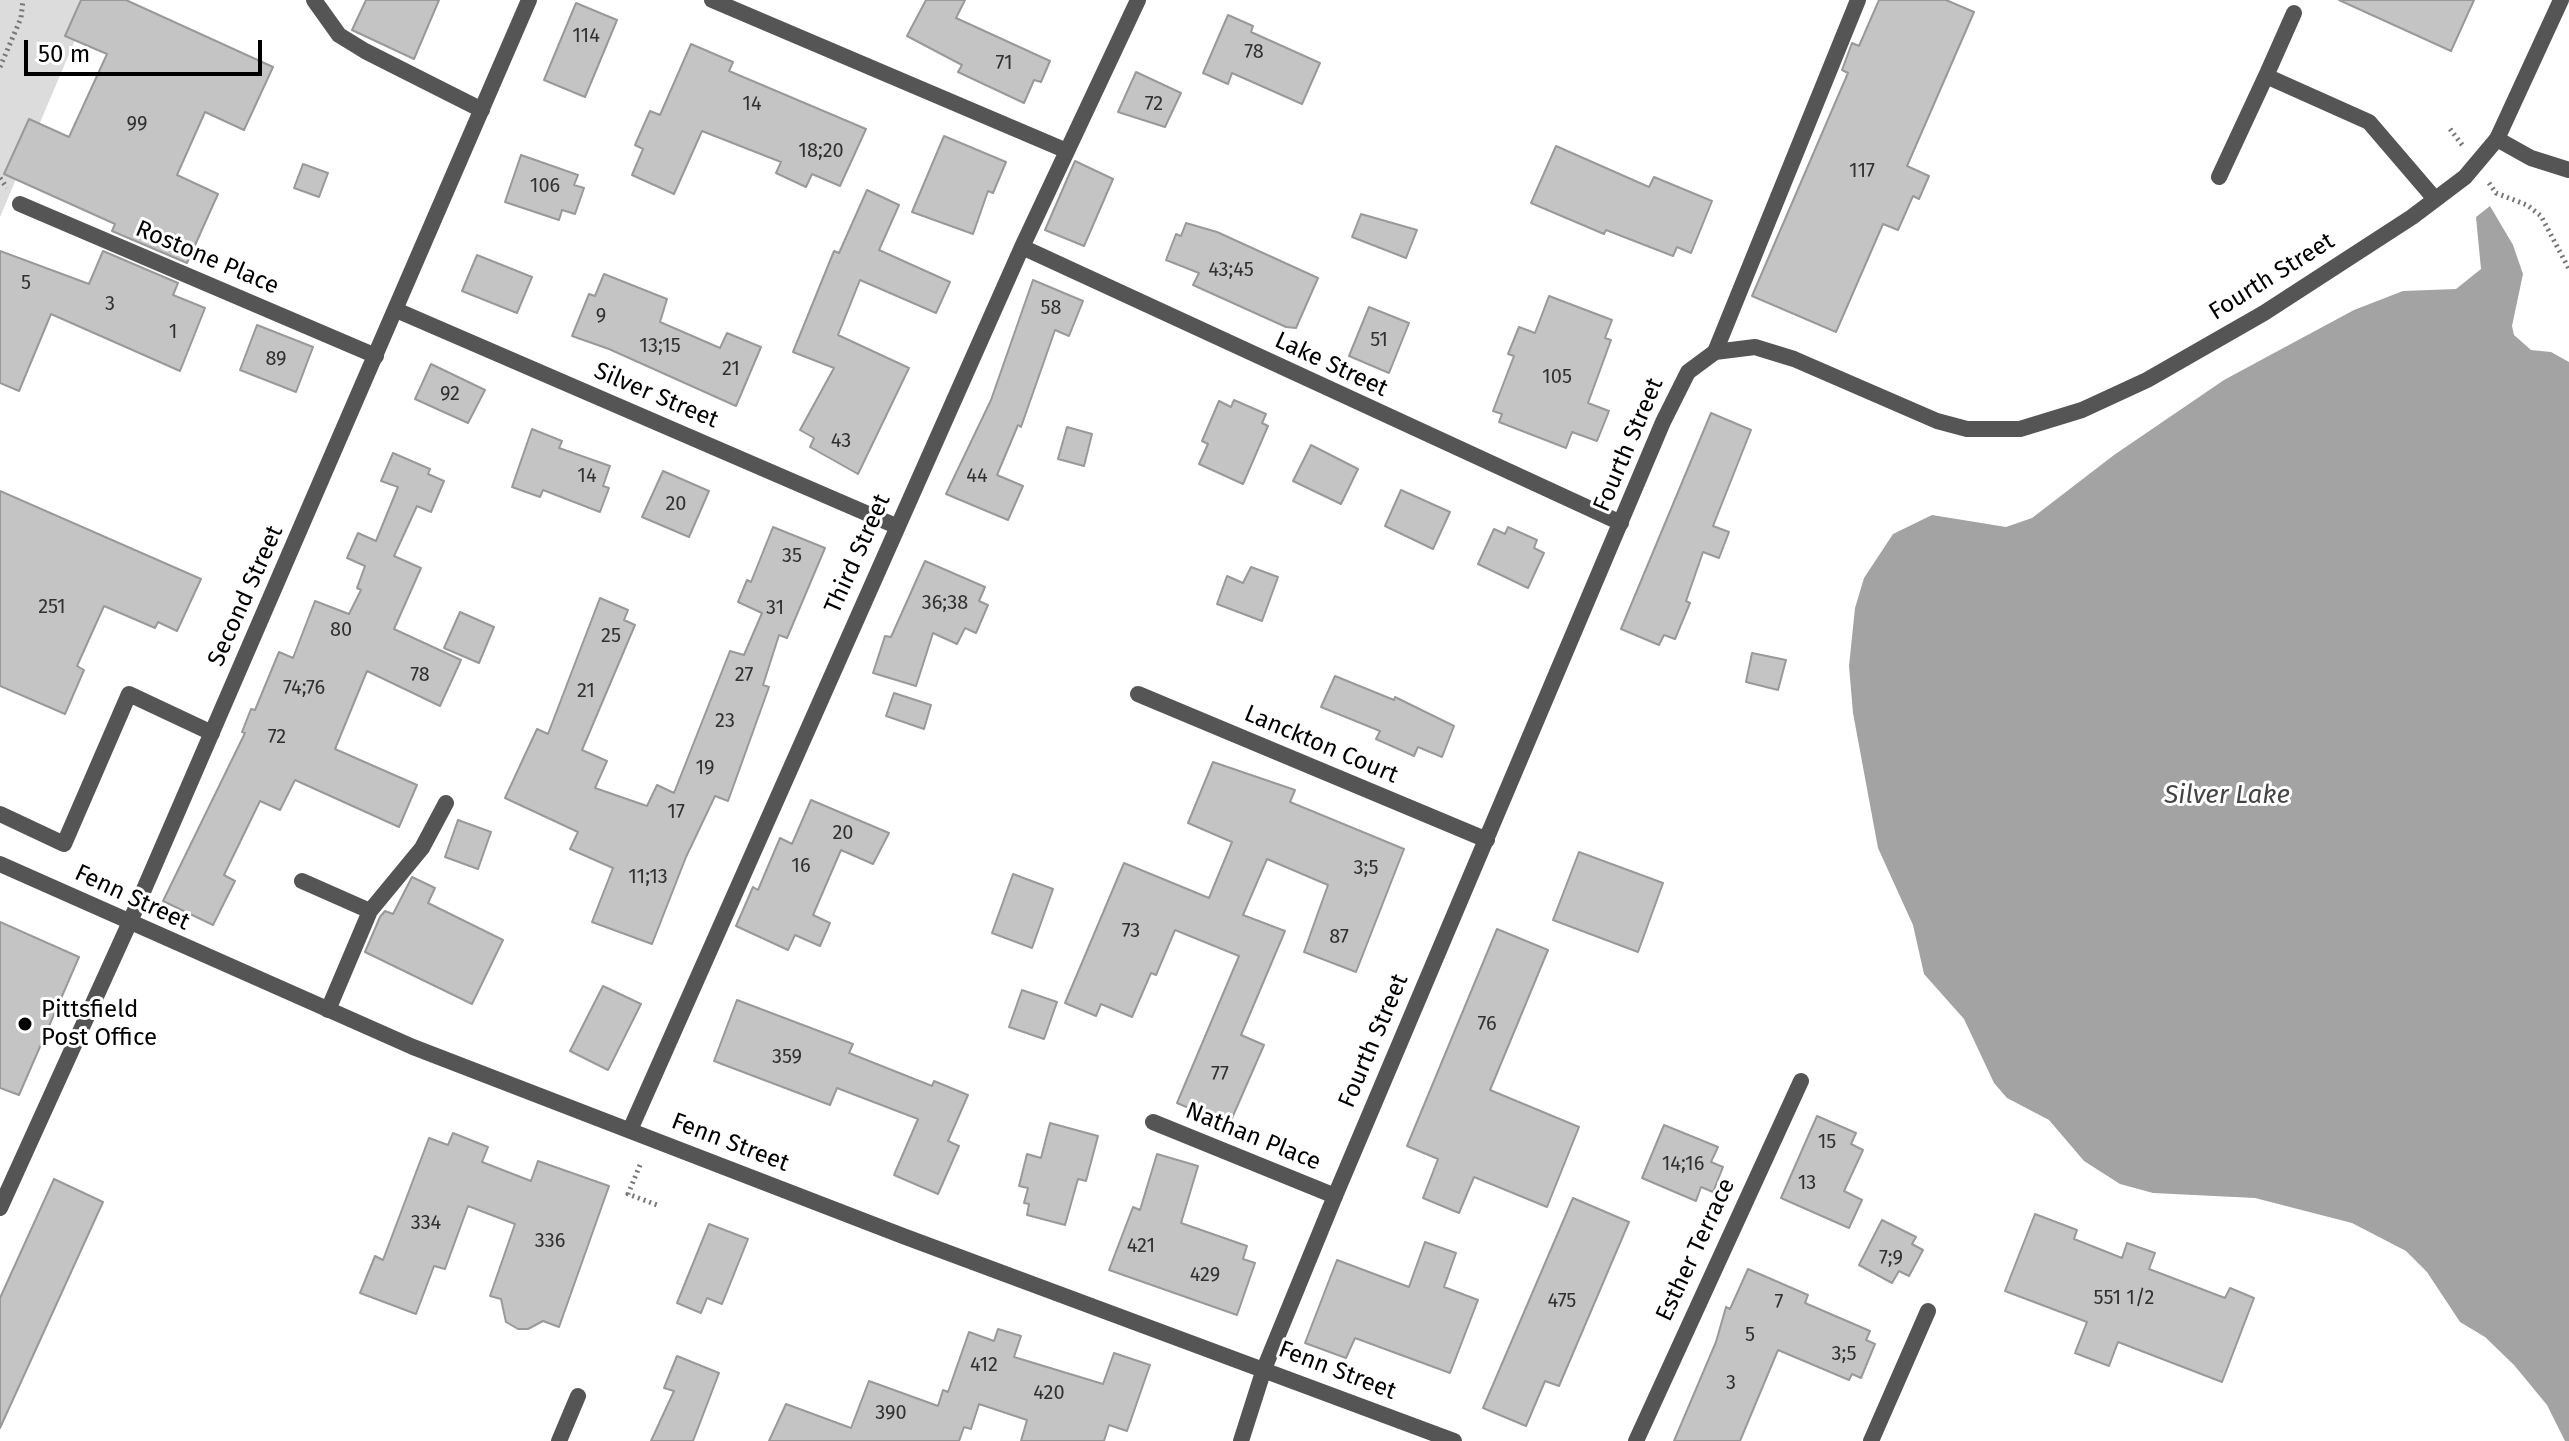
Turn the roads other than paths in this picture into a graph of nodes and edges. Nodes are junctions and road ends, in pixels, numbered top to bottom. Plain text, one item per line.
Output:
1 (314, 0) edge
2 (529, 0) edge
3 (712, 0) edge
4 (1138, 0) edge
5 (1858, 0) edge
6 (2561, 0) edge
7 (2294, 13) dead end
8 (2266, 76) junction
9 (482, 110) junction
10 (2497, 139) junction
11 (1067, 151) junction
12 (2569, 170) edge
13 (2219, 177) dead end
14 (2435, 199) junction
15 (20, 204) dead end
16 (1022, 247) junction
17 (396, 310) junction
18 (1715, 352) junction
19 (376, 356) junction
20 (1621, 523) junction
21 (896, 526) junction
22 (1138, 694) dead end
23 (212, 733) junction
24 (446, 803) dead end
25 (0, 814) edge
26 (1487, 840) junction
27 (0, 864) edge
28 (302, 881) dead end
29 (370, 911) junction
30 (129, 924) junction
31 (328, 1010) junction
32 (1801, 1081) dead end
33 (1153, 1122) dead end
34 (630, 1130) junction
35 (1335, 1196) junction
36 (0, 1208) edge
37 (1928, 1311) dead end
38 (1264, 1369) junction
39 (578, 1396) dead end
40 (559, 1441) edge
41 (1241, 1441) edge
42 (1454, 1441) edge
43 (1636, 1441) edge
44 (1871, 1441) edge

1 - 9 street
2 - 9 street, Second Street
3 - 11 street
4 - 11 street, Third Street
5 - 18 street
6 - 10 street, Fourth Street
7 - 8 street
8 - 13 street
8 - 14 street
9 - 17 street, Second Street
10 - 12 street
10 - 14 street, Fourth Street
11 - 16 street, Third Street
14 - 18 street, Fourth Street
15 - 19 street, Rostone Place
16 - 20 street, Lake Street
16 - 21 street, Third Street
17 - 19 street, Second Street
17 - 21 street, Silver Street
18 - 20 street, Fourth Street
19 - 23 street, Second Street
20 - 26 street, Fourth Street
21 - 34 street, Third Street
22 - 26 street, Lanckton Court
23 - 25 street
23 - 30 street, Second Street
24 - 29 street
26 - 35 street, Fourth Street
27 - 30 street, Fenn Street
28 - 29 street
29 - 31 street
30 - 31 street, Fenn Street
30 - 36 street, Second Street
31 - 34 street, Fenn Street
32 - 43 street, Esther Terrace
33 - 35 street, Nathan Place
34 - 38 street, Fenn Street
35 - 38 street, Fourth Street
37 - 44 street
38 - 41 street, Fourth Street
38 - 42 street, Fenn Street
39 - 40 street

